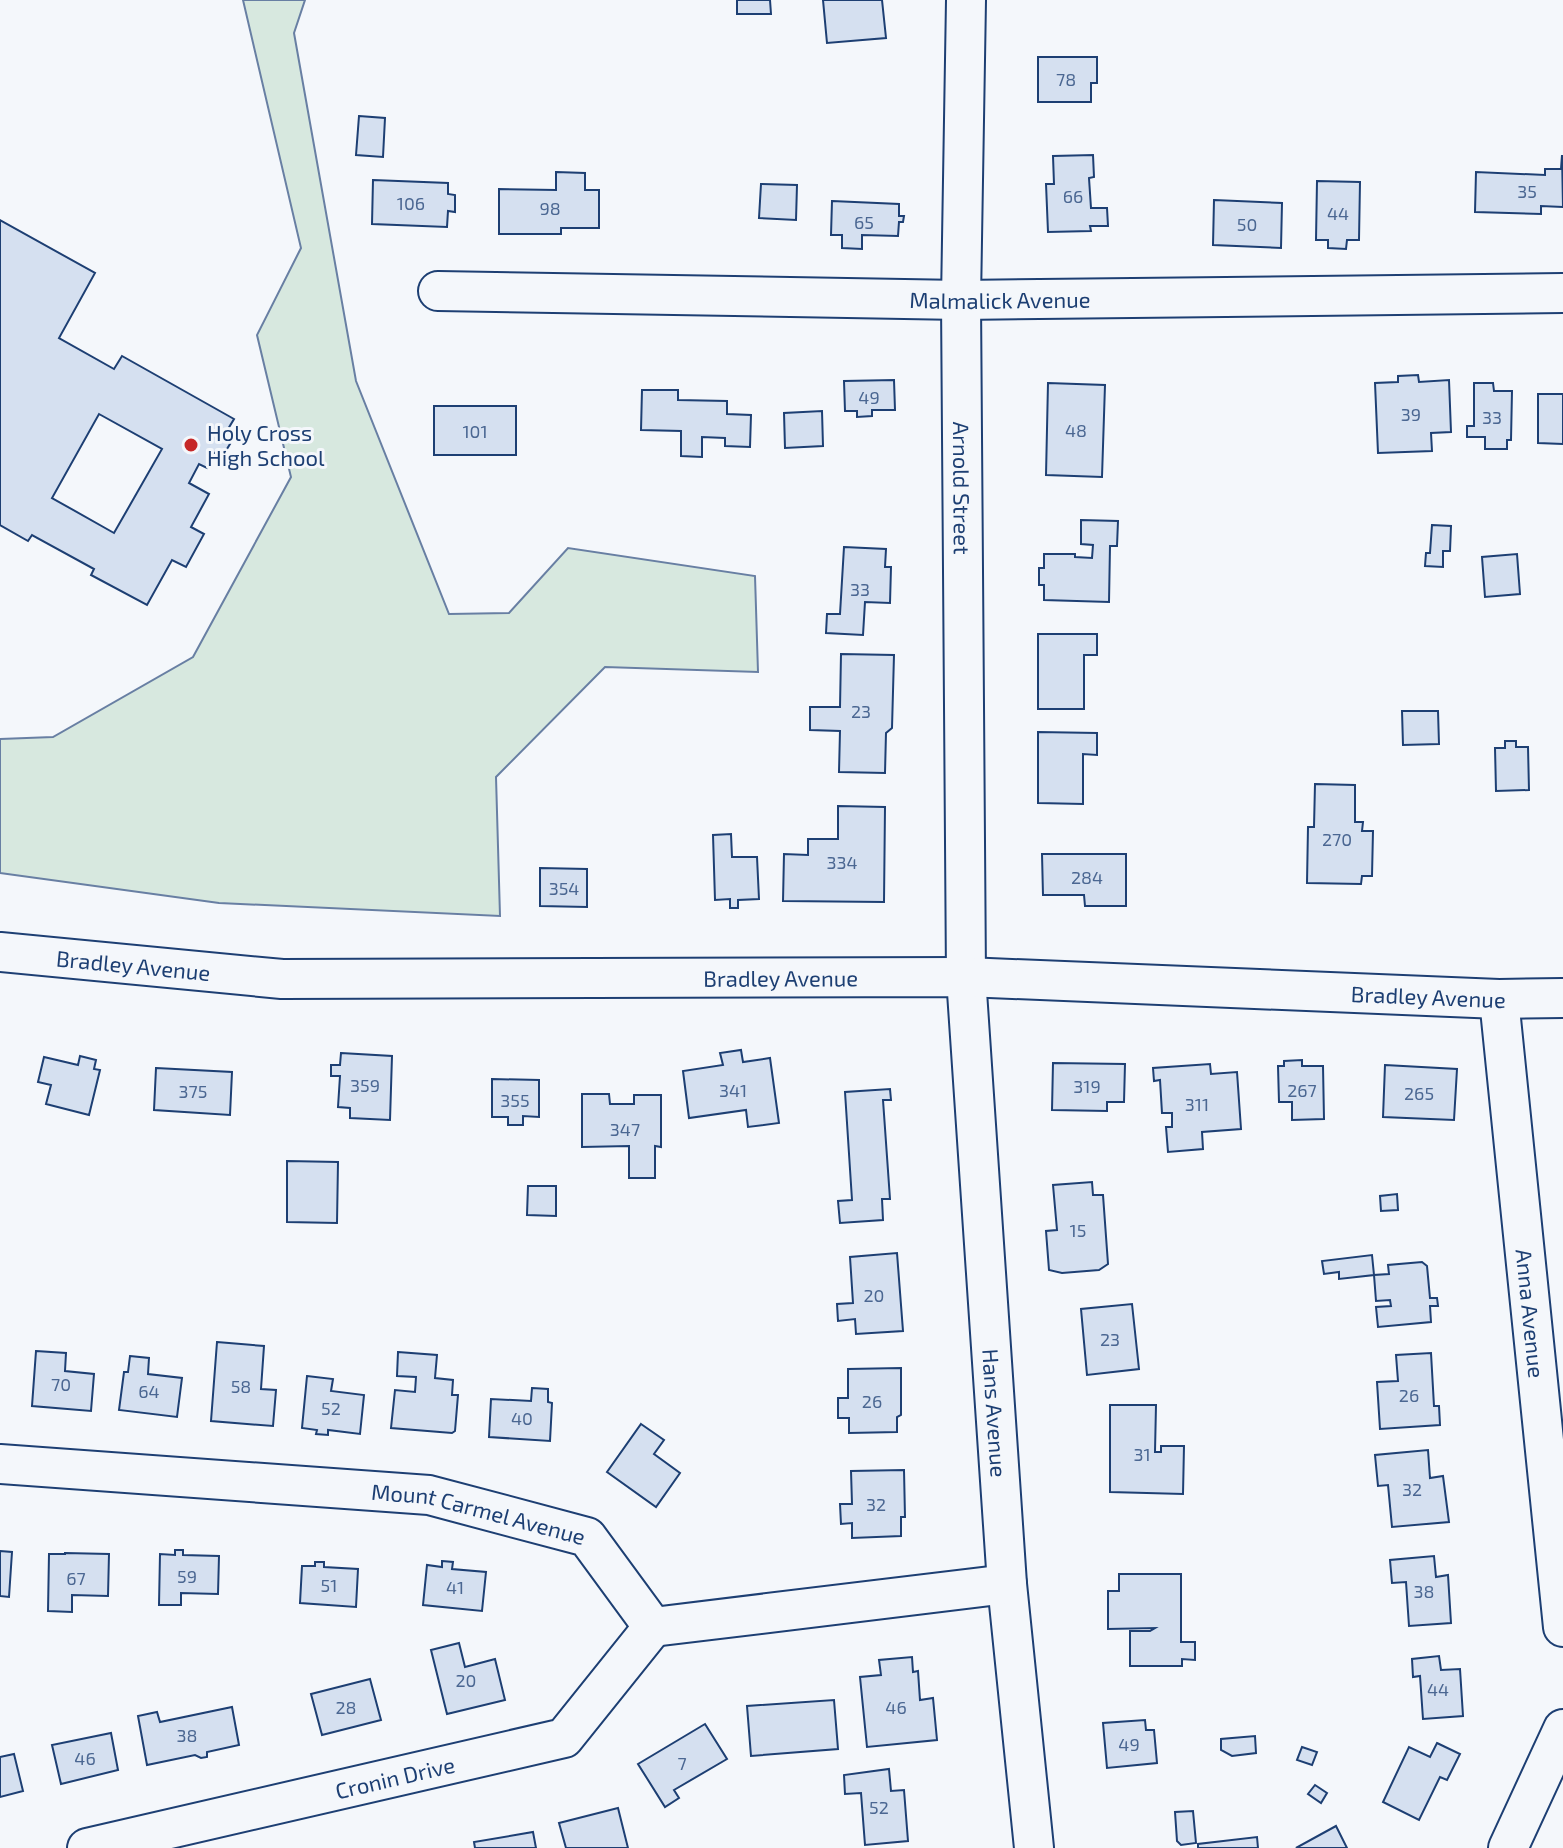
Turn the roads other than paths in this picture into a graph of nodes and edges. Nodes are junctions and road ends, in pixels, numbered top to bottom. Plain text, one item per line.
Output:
1 (966, 0) edge
2 (438, 291) dead end
3 (1563, 293) edge
4 (961, 300) junction
5 (0, 952) edge
6 (966, 977) junction
7 (1563, 998) edge
8 (1499, 999) junction
9 (0, 1464) edge
10 (1007, 1584) junction
11 (653, 1627) junction
12 (1563, 1627) edge
13 (1563, 1729) edge
14 (87, 1848) edge
15 (1034, 1848) edge
16 (1508, 1848) edge

1 - 4 street, Arnold Street
2 - 4 street, Malmalick Avenue
3 - 4 street, Malmalick Avenue
4 - 6 street, Arnold Street
5 - 6 street, Bradley Avenue
6 - 8 street, Bradley Avenue
6 - 10 street, Hans Avenue
7 - 8 street, Bradley Avenue
8 - 12 street, Anna Avenue
9 - 11 street, Mount Carmel Avenue
10 - 11 street
10 - 15 street, Hans Avenue
11 - 14 street, Cronin Drive
13 - 16 street

